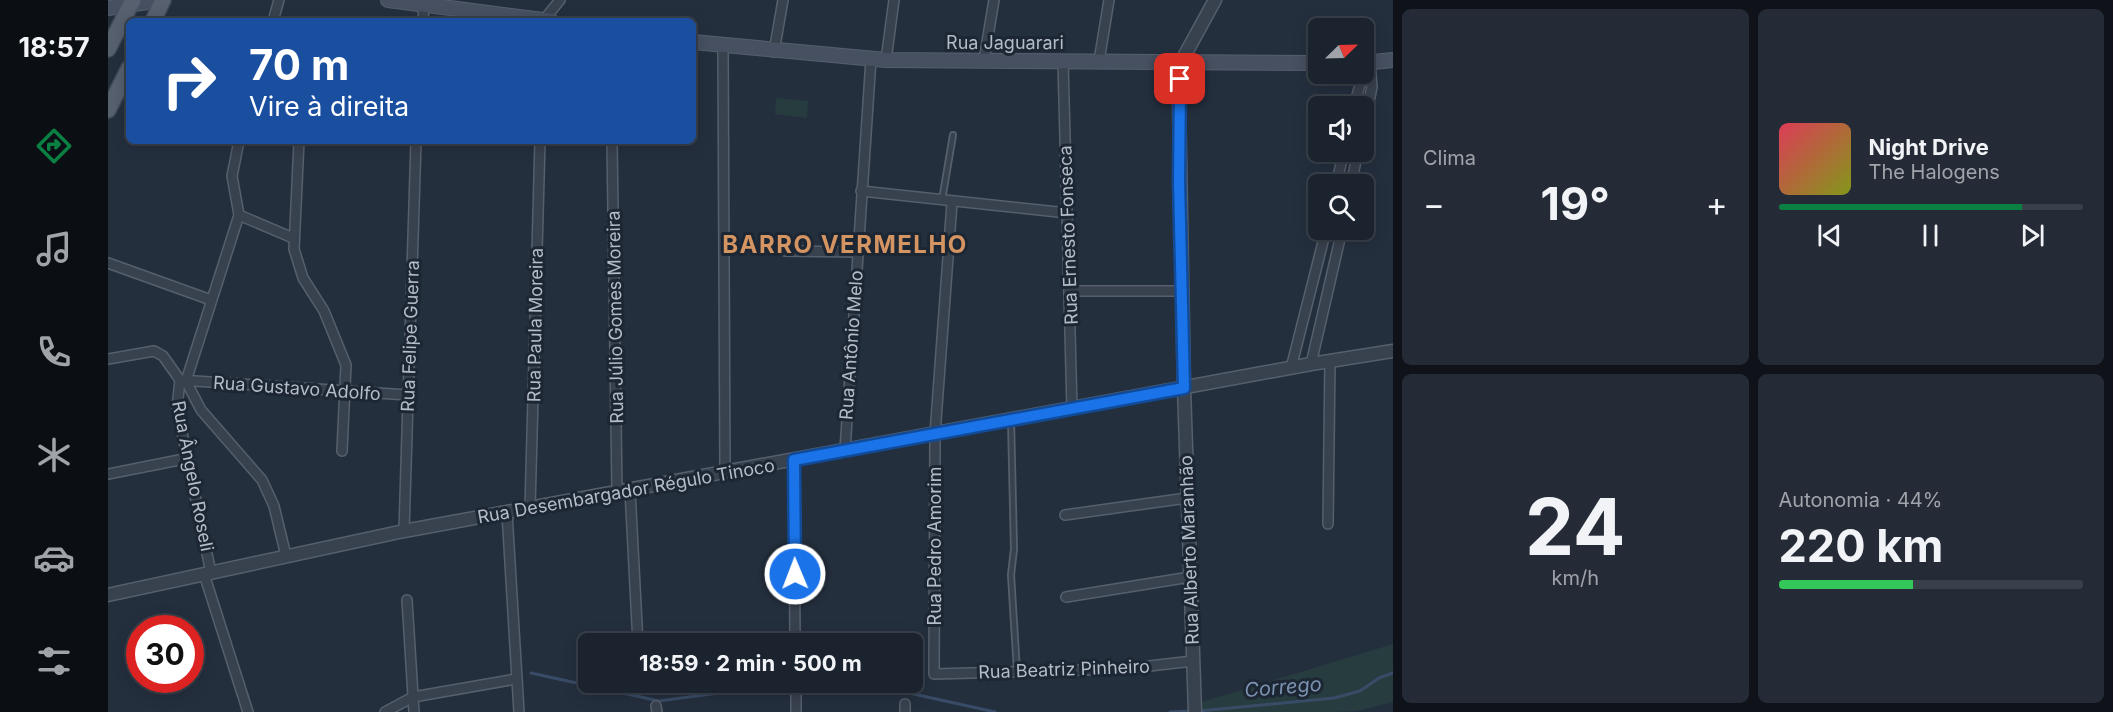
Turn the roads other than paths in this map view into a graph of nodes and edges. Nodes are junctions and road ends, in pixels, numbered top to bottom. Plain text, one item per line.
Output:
1 (162, 0) edge
2 (279, 0) edge
3 (388, 0) edge
4 (560, 0) edge
5 (783, 0) edge
6 (894, 0) edge
7 (994, 0) edge
8 (1108, 0) edge
9 (1215, 0) edge
10 (426, 2) edge
11 (131, 3) edge
12 (108, 8) edge
13 (154, 18) edge
14 (274, 18) edge
15 (423, 18) edge
16 (527, 18) edge
17 (548, 18) edge
18 (696, 42) edge
19 (723, 47) junction
20 (108, 49) edge
21 (774, 52) junction
22 (871, 59) junction
23 (886, 60) junction
24 (984, 60) junction
25 (1393, 60) edge
26 (1063, 61) junction
27 (1099, 61) junction
28 (1181, 62) junction
29 (1308, 63) edge
30 (1374, 65) edge
31 (126, 74) edge
32 (108, 110) edge
33 (953, 135) dead end
34 (238, 144) edge
35 (299, 144) edge
36 (416, 144) edge
37 (540, 144) edge
38 (612, 144) edge
39 (1356, 162) edge
40 (1353, 174) edge
41 (861, 191) junction
42 (947, 202) junction
43 (1067, 213) junction
44 (239, 215) junction
45 (293, 238) junction
46 (1324, 240) edge
47 (1340, 240) edge
48 (785, 251) dead end
49 (857, 252) junction
50 (108, 263) edge
51 (1315, 281) junction
52 (1330, 284) junction
53 (1069, 291) junction
54 (1182, 291) junction
55 (211, 300) junction
56 (1393, 351) edge
57 (108, 359) edge
58 (1330, 360) junction
59 (1311, 364) junction
60 (1291, 368) junction
61 (183, 380) junction
62 (1184, 388) junction
63 (346, 392) junction
64 (408, 395) junction
65 (1072, 409) junction
66 (1011, 420) junction
67 (935, 434) junction
68 (845, 450) junction
69 (342, 451) dead end
70 (189, 458) junction
71 (794, 460) junction
72 (725, 472) junction
73 (108, 474) edge
74 (624, 491) junction
75 (1188, 498) junction
76 (530, 508) junction
77 (507, 513) junction
78 (1065, 515) dead end
79 (1328, 524) dead end
80 (404, 531) junction
81 (286, 556) junction
82 (208, 573) junction
83 (1190, 577) junction
84 (108, 595) edge
85 (1066, 597) dead end
86 (407, 600) dead end
87 (638, 633) edge
88 (795, 633) edge
89 (1193, 661) junction
90 (1017, 671) junction
91 (934, 674) joint
92 (516, 679) junction
93 (796, 693) edge
94 (413, 697) junction
95 (248, 712) edge
96 (385, 712) edge
97 (414, 712) edge
98 (519, 712) edge
99 (796, 712) edge
100 (1195, 712) edge

1 - 11 main road
1 - 13 main road
2 - 14 street
3 - 10 main road
4 - 17 street
5 - 21 street
6 - 23 street
7 - 24 street
8 - 27 street
9 - 28 street
10 - 15 street
10 - 16 main road
11 - 12 main road
11 - 20 main road
18 - 19 main road, Rua Jaguarari
19 - 21 main road, Rua Jaguarari
19 - 72 street
21 - 22 main road, Rua Jaguarari
22 - 23 main road, Rua Jaguarari
22 - 41 street, Rua Antônio Melo
23 - 24 main road, Rua Jaguarari
24 - 26 main road, Rua Jaguarari
25 - 30 main road
26 - 27 main road, Rua Jaguarari
26 - 43 street, Rua Ernesto Fonseca
27 - 28 main road, Rua Jaguarari
28 - 29 main road, Rua Jaguarari
28 - 54 street, Rua Alberto Maranhão
31 - 32 main road
33 - 42 lane
34 - 44 street
35 - 45 street
36 - 64 street, Rua Felipe Guerra
37 - 76 street, Rua Paula Moreira
38 - 74 street, Rua Júlio Gomes Moreira
39 - 40 street
41 - 42 street
41 - 49 street, Rua Antônio Melo
42 - 43 street
42 - 67 street, Rua Pedro Amorim
43 - 53 street, Rua Ernesto Fonseca
44 - 45 street
44 - 55 street, Rua Ângelo Roseli
45 - 63 street
46 - 51 street
47 - 52 street
48 - 49 street
49 - 68 street, Rua Antônio Melo
50 - 55 street
51 - 52 street
51 - 60 street
52 - 59 street
53 - 54 street
53 - 65 street, Rua Ernesto Fonseca
54 - 62 street, Rua Alberto Maranhão
55 - 61 street, Rua Ângelo Roseli
56 - 58 street, Rua Desembargador Régulo Tinoco
57 - 61 street
58 - 59 street, Rua Desembargador Régulo Tinoco
58 - 79 street
59 - 60 street, Rua Desembargador Régulo Tinoco
60 - 62 street, Rua Desembargador Régulo Tinoco
61 - 63 street, Rua Gustavo Adolfo
61 - 70 street, Rua Ângelo Roseli
61 - 81 street
62 - 65 street, Rua Desembargador Régulo Tinoco
62 - 75 street, Rua Alberto Maranhão
63 - 64 street, Rua Gustavo Adolfo
63 - 69 street
64 - 80 street, Rua Felipe Guerra
65 - 66 street, Rua Desembargador Régulo Tinoco
66 - 67 street, Rua Desembargador Régulo Tinoco
66 - 90 lane
67 - 68 street, Rua Desembargador Régulo Tinoco
67 - 91 street, Rua Pedro Amorim
68 - 71 street, Rua Desembargador Régulo Tinoco
70 - 73 street
70 - 82 street, Rua Ângelo Roseli
71 - 72 street, Rua Desembargador Régulo Tinoco
71 - 88 street
72 - 74 street, Rua Desembargador Régulo Tinoco
74 - 76 street, Rua Desembargador Régulo Tinoco
74 - 87 street, Rua Júlio Gomes Moreira
75 - 78 street
75 - 83 street, Rua Alberto Maranhão
76 - 77 street, Rua Desembargador Régulo Tinoco
77 - 80 street, Rua Desembargador Régulo Tinoco
77 - 92 street
80 - 81 street, Rua Desembargador Régulo Tinoco
81 - 82 street, Rua Desembargador Régulo Tinoco
82 - 84 street, Rua Desembargador Régulo Tinoco
82 - 95 street, Rua Ângelo Roseli
83 - 85 street
83 - 89 street, Rua Alberto Maranhão
86 - 94 street
89 - 90 street, Rua Beatriz Pinheiro
89 - 100 street, Rua Alberto Maranhão
90 - 91 street, Rua Beatriz Pinheiro
92 - 94 street
92 - 98 street
93 - 99 street
94 - 96 street
94 - 97 street

